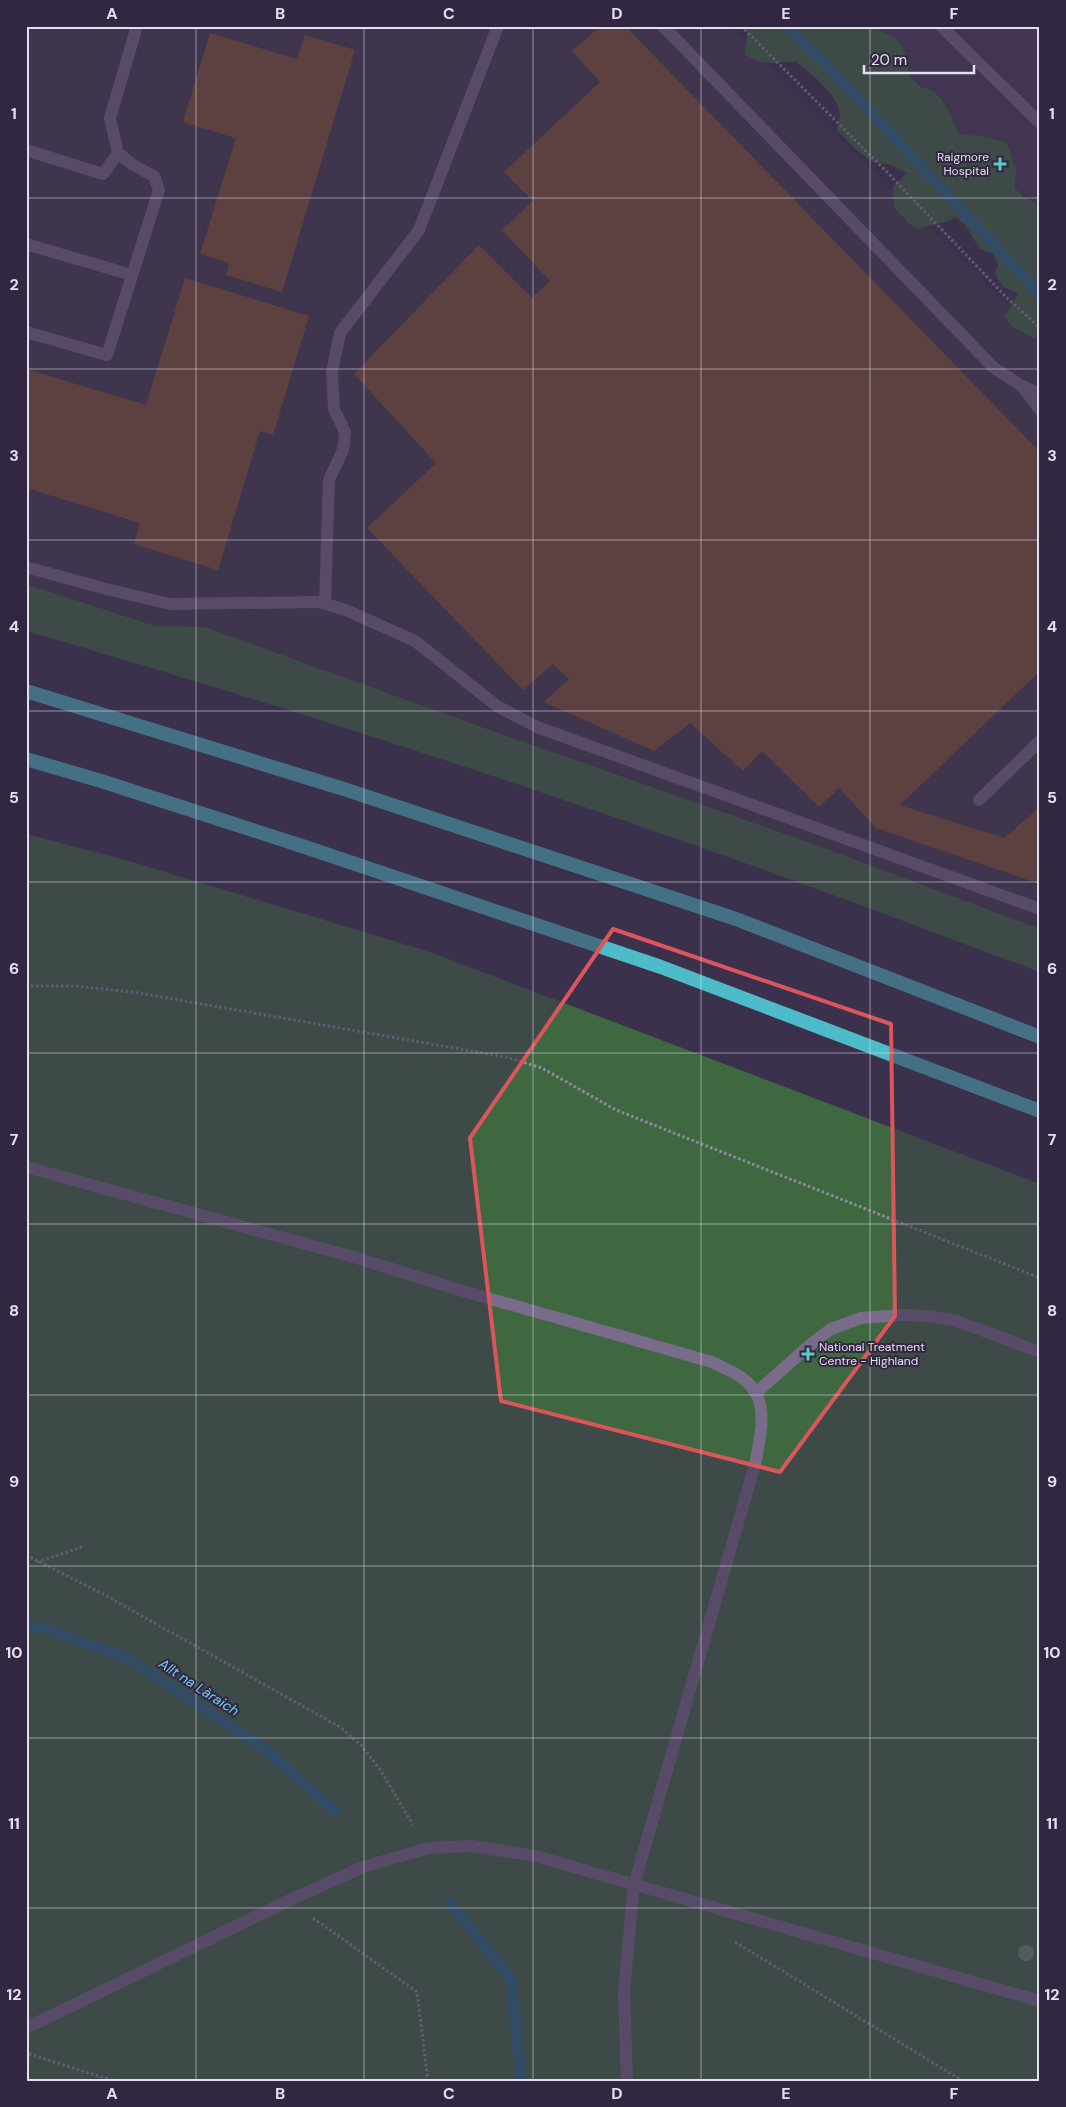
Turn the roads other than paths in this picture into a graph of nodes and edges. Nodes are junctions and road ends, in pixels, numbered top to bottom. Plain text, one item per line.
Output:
1 (137, 26) edge
2 (498, 26) edge
3 (663, 26) edge
4 (941, 26) edge
5 (1040, 123) edge
6 (26, 150) edge
7 (118, 153) junction
8 (26, 244) edge
9 (132, 275) junction
10 (26, 332) edge
11 (1022, 386) junction
12 (1040, 394) edge
13 (1040, 410) edge
14 (26, 567) edge
15 (325, 604) junction
16 (26, 691) edge
17 (1040, 741) edge
18 (26, 759) edge
19 (980, 800) dead end
20 (1040, 909) edge
21 (1040, 1037) edge
22 (1040, 1111) edge
23 (26, 1167) edge
24 (1040, 1352) edge
25 (756, 1394) junction
26 (634, 1885) junction
27 (1040, 2001) edge
28 (26, 2028) edge
29 (627, 2081) edge

1 - 7 street
2 - 15 street
3 - 11 street
4 - 5 street
6 - 7 street
7 - 9 street
8 - 9 street
9 - 10 street
11 - 12 street
11 - 13 street
14 - 15 street
15 - 20 street
16 - 21 highway
17 - 19 street
18 - 22 highway
23 - 25 street
24 - 25 street
25 - 26 street
26 - 27 street
26 - 28 street
26 - 29 street

